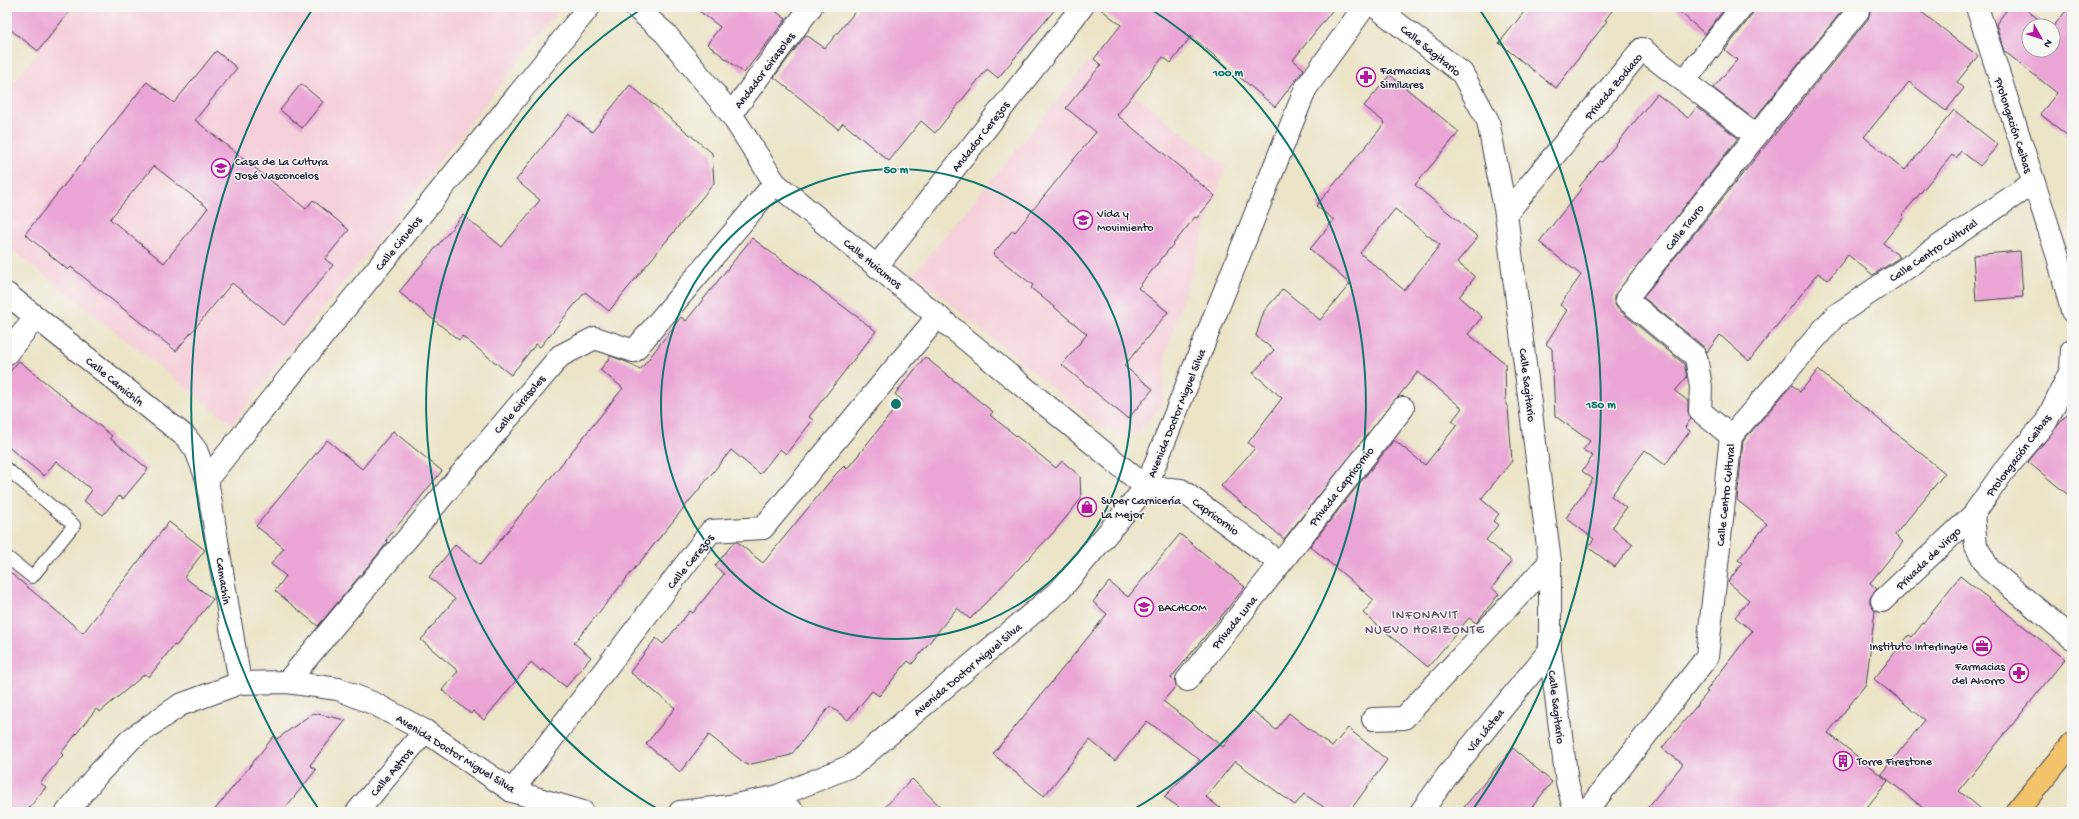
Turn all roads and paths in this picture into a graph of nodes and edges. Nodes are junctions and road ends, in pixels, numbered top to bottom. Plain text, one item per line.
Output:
1 (589, 7) edge
2 (636, 7) edge
3 (811, 7) edge
4 (1082, 7) edge
5 (1364, 7) edge
6 (1376, 7) edge
7 (1742, 7) edge
8 (1977, 7) edge
9 (1858, 11) dead end
10 (1685, 80) junction
11 (731, 114) junction
12 (1756, 136) junction
13 (775, 183) junction
14 (2033, 183) junction
15 (1506, 214) junction
16 (2065, 249) edge
17 (877, 266) junction
18 (7, 294) edge
19 (2072, 311) edge
20 (938, 316) junction
21 (36, 317) junction
22 (2072, 350) edge
23 (7, 353) edge
24 (1403, 408) dead end
25 (1731, 436) junction
26 (7, 469) edge
27 (208, 479) junction
28 (1146, 487) junction
29 (1973, 515) junction
30 (7, 557) edge
31 (1550, 562) junction
32 (1280, 564) junction
33 (1882, 601) dead end
34 (2072, 638) edge
35 (1550, 650) junction
36 (1187, 680) dead end
37 (287, 682) junction
38 (240, 683) junction
39 (1373, 719) dead end
40 (425, 731) junction
41 (2072, 744) edge
42 (512, 791) junction
43 (775, 797) junction
44 (553, 807) edge
45 (67, 812) edge
46 (357, 812) edge
47 (583, 812) edge
48 (680, 812) edge
49 (793, 812) edge
50 (1421, 812) edge
51 (1575, 812) edge
52 (1586, 812) edge
53 (2016, 812) edge

1 - 27 street, Calle Ciruelos
2 - 11 street, Calle Huicumos
3 - 11 street, Andador Girasoles
4 - 17 street, Andador Cerezos
5 - 28 street, Avenida Doctor Miguel Silva
6 - 15 street, Calle Sagitario
7 - 10 street
8 - 14 street, Prolongación Ceibas
9 - 12 street, Calle Tauro
10 - 12 street
10 - 15 street, Privada Zodiaco
11 - 13 street, Calle Huicumos
12 - 25 street, Calle Tauro
13 - 17 street, Calle Huicumos
13 - 37 street, Calle Girasoles
14 - 16 street, Prolongación Ceibas
14 - 25 street, Calle Centro Cultural
15 - 31 street, Calle Sagitario
16 - 19 street, Prolongación Ceibas
17 - 20 street, Calle Huicumos
18 - 21 street, Calle Camichín
20 - 28 street, Calle Huicumos
20 - 42 street, Calle Cerezos
21 - 23 street
21 - 27 street, Calle Camichín
22 - 29 street, Prolongación Ceibas
24 - 32 street, Privada Capricornio
25 - 52 street, Calle Centro Cultural
26 - 30 lane
27 - 38 street, Camachín
28 - 32 street, Capricornio
28 - 43 street, Avenida Doctor Miguel Silva
29 - 33 street, Privada de Virgo
29 - 34 street
31 - 35 street, Calle Sagitario
31 - 39 street
32 - 36 street, Privada Luna
35 - 50 street, Vía Láctea
35 - 51 street, Calle Sagitario
37 - 38 street, Avenida Doctor Miguel Silva
37 - 40 street, Avenida Doctor Miguel Silva
38 - 45 street, Avenida Doctor Miguel Silva
40 - 42 street, Avenida Doctor Miguel Silva
40 - 46 street, Calle Astros
41 - 53 main road
42 - 44 street, Avenida Doctor Miguel Silva
43 - 48 street, Avenida Doctor Miguel Silva
43 - 49 street
44 - 47 street, Avenida Doctor Miguel Silva

